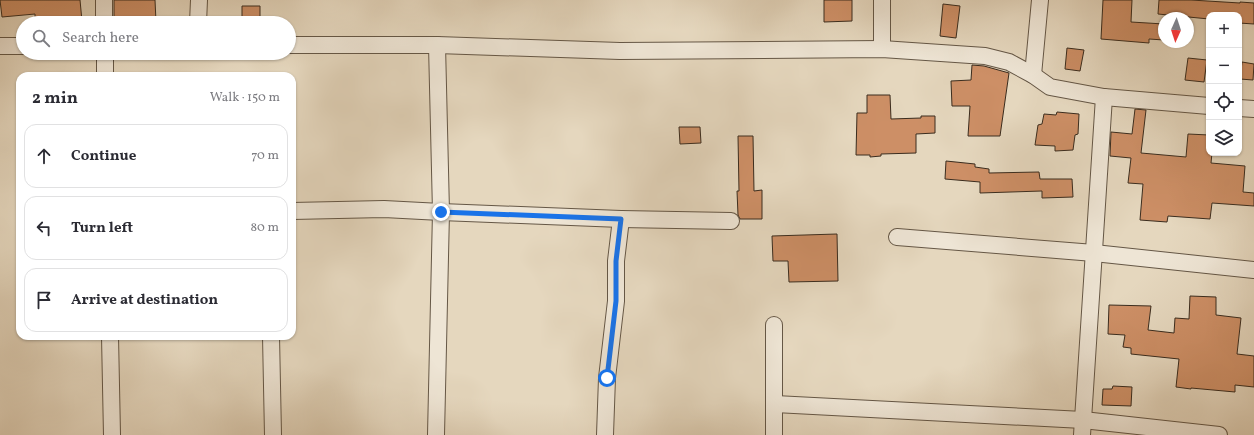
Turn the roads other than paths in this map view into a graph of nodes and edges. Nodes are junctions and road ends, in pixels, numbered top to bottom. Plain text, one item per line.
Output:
1 (104, 0) edge
2 (199, 0) edge
3 (882, 0) edge
4 (1040, 0) edge
5 (104, 16) edge
6 (198, 16) edge
7 (296, 45) edge
8 (0, 46) edge
9 (16, 46) edge
10 (437, 46) junction
11 (882, 49) junction
12 (105, 60) edge
13 (105, 72) edge
14 (1033, 75) junction
15 (1104, 97) junction
16 (1206, 106) edge
17 (1242, 108) edge
18 (1254, 109) edge
19 (296, 211) edge
20 (441, 212) junction
21 (621, 219) junction
22 (731, 221) dead end
23 (897, 237) dead end
24 (1094, 253) junction
25 (1254, 270) edge
26 (774, 325) dead end
27 (110, 340) edge
28 (271, 340) edge
29 (775, 404) junction
30 (1083, 427) edge
31 (112, 435) edge
32 (273, 435) edge
33 (436, 435) edge
34 (605, 435) edge
35 (774, 435) edge
36 (1219, 435) edge

1 - 5 street
2 - 6 street
3 - 11 street
4 - 14 street
7 - 10 street
8 - 9 street
10 - 11 street
10 - 20 street
11 - 14 street
12 - 13 street
14 - 15 street
15 - 16 street
15 - 24 street
17 - 18 street
19 - 20 street
20 - 21 street
20 - 33 street
21 - 22 street
21 - 34 street
23 - 24 street
24 - 25 street
24 - 30 street
26 - 29 street
27 - 31 street
28 - 32 street
29 - 30 street
29 - 35 street
30 - 36 street

